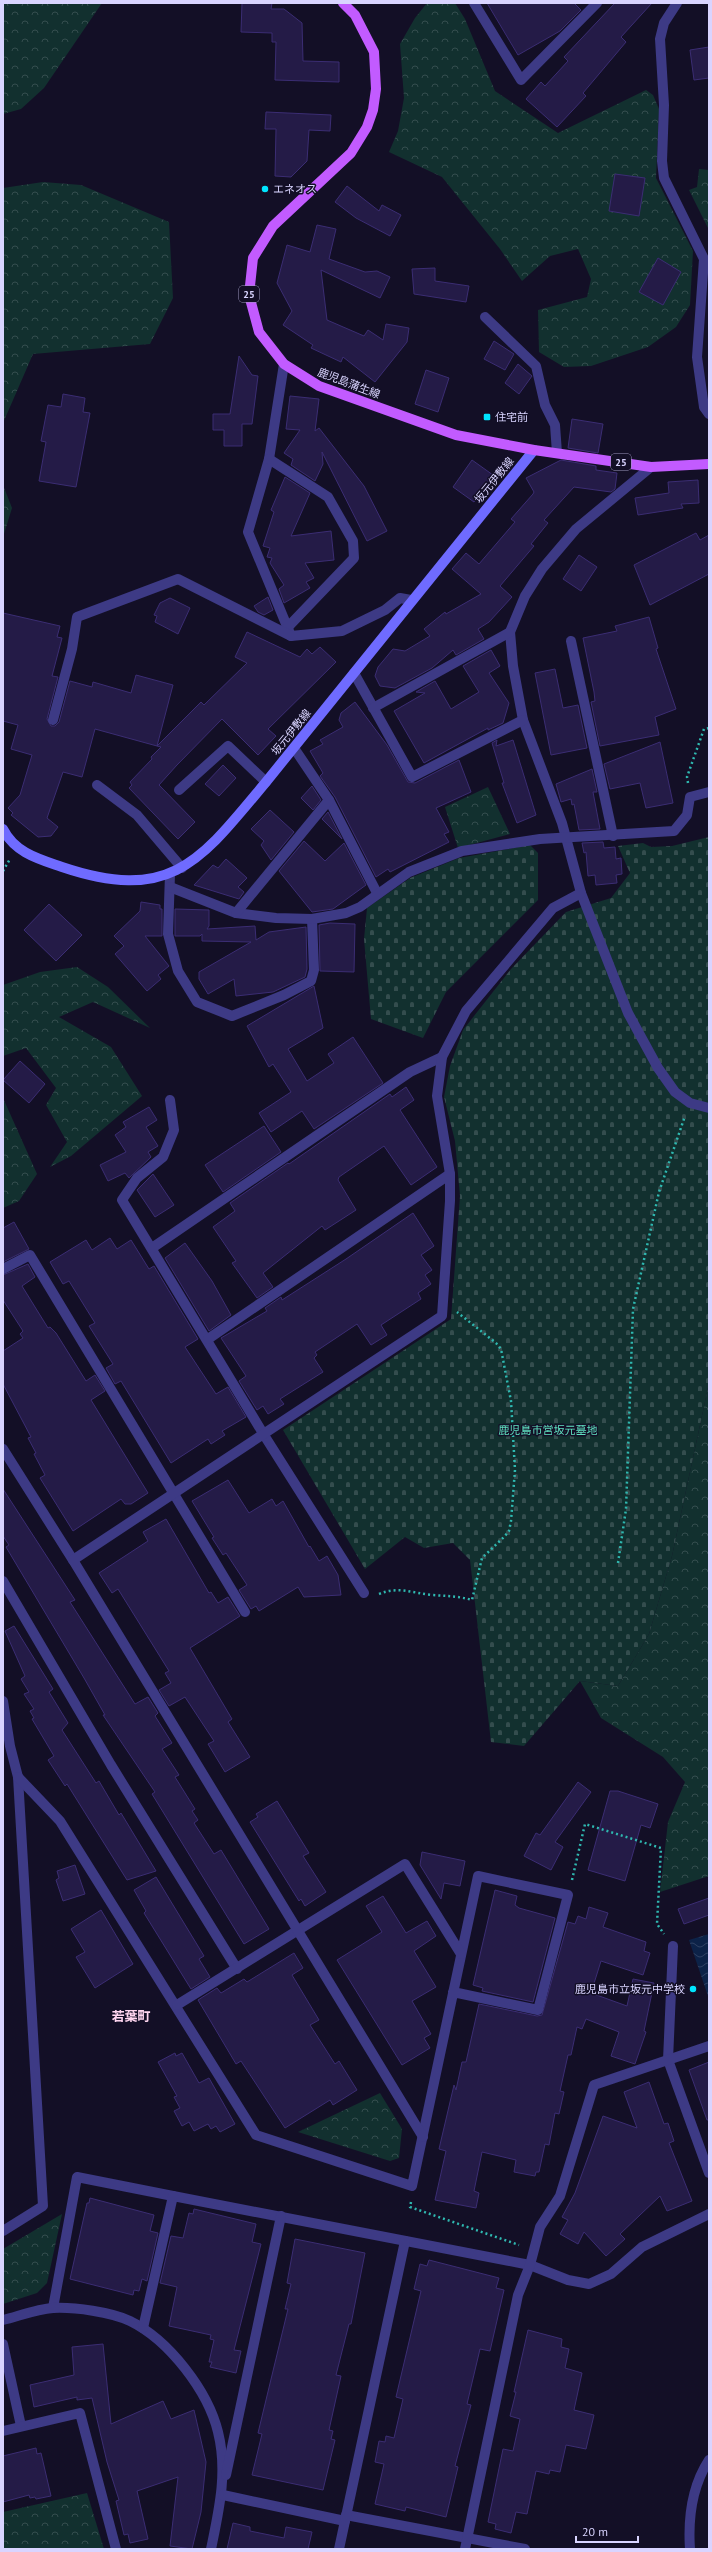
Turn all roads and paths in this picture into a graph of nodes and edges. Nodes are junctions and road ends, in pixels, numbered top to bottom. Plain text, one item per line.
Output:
1 (343, 3) edge
2 (474, 3) edge
3 (597, 3) edge
4 (677, 3) edge
5 (706, 258) edge
6 (485, 317) dead end
7 (284, 364) junction
8 (709, 414) edge
9 (534, 450) junction
10 (557, 453) junction
11 (269, 459) junction
12 (709, 464) edge
13 (651, 466) junction
14 (411, 600) junction
15 (289, 632) junction
16 (510, 632) junction
17 (571, 641) dead end
18 (354, 673) junction
19 (373, 708) junction
20 (53, 720) dead end
21 (523, 720) junction
22 (709, 728) edge
23 (294, 748) junction
24 (266, 782) junction
25 (97, 785) dead end
26 (179, 790) dead end
27 (709, 792) edge
28 (690, 797) junction
29 (329, 800) junction
30 (3, 829) edge
31 (613, 836) junction
32 (566, 838) junction
33 (182, 868) junction
34 (170, 874) junction
35 (170, 887) junction
36 (377, 893) junction
37 (581, 893) junction
38 (236, 913) junction
39 (312, 919) junction
40 (442, 1057) junction
41 (170, 1100) dead end
42 (690, 1103) junction
43 (709, 1108) edge
44 (450, 1174) junction
45 (152, 1248) junction
46 (3, 1269) edge
47 (442, 1306) junction
48 (208, 1339) junction
49 (264, 1435) junction
50 (3, 1449) edge
51 (174, 1495) junction
52 (73, 1560) junction
53 (618, 1564) dead end
54 (3, 1581) edge
55 (364, 1593) joint
56 (245, 1612) dead end
57 (3, 1701) edge
58 (18, 1776) junction
59 (568, 1895) junction
60 (297, 1932) junction
61 (673, 1946) joint
62 (461, 1954) junction
63 (237, 1969) junction
64 (453, 1992) junction
65 (177, 2005) junction
66 (709, 2046) edge
67 (668, 2060) junction
68 (423, 2137) junction
69 (709, 2173) edge
70 (412, 2186) junction
71 (173, 2196) junction
72 (709, 2214) edge
73 (282, 2216) junction
74 (3, 2230) edge
75 (405, 2241) junction
76 (534, 2252) junction
77 (530, 2265) junction
78 (53, 2308) junction
79 (3, 2320) edge
80 (143, 2328) junction
81 (3, 2344) edge
82 (21, 2426) junction
83 (3, 2431) edge
84 (709, 2460) edge
85 (223, 2493) junction
86 (345, 2518) junction
87 (466, 2544) edge
88 (116, 2549) edge
89 (211, 2549) edge
90 (339, 2549) edge
91 (525, 2549) edge
92 (690, 2549) edge

1 - 7 main road, 鹿児島蒲生線 / 25
2 - 3 street
4 - 5 street
5 - 8 street
6 - 10 street
7 - 9 main road, 鹿児島蒲生線 / 25
7 - 11 street
9 - 10 main road, 鹿児島蒲生線 / 25
9 - 14 main road, 坂元伊敷線
10 - 13 main road, 鹿児島蒲生線 / 25
11 - 15 street
11 - 15 street
12 - 13 main road, 鹿児島蒲生線 / 25
13 - 16 street
14 - 15 street
14 - 18 main road, 坂元伊敷線
15 - 20 street
16 - 19 street
16 - 21 street
17 - 31 street
18 - 19 street
18 - 23 main road, 坂元伊敷線
19 - 21 street
21 - 32 street
22 - 28 path
23 - 24 main road, 坂元伊敷線
23 - 29 street
24 - 26 street
24 - 33 main road, 坂元伊敷線
25 - 33 street
27 - 28 street
28 - 31 street
29 - 36 street
29 - 38 street
30 - 34 main road, 坂元伊敷線
31 - 32 street
32 - 36 street
32 - 37 street
33 - 34 main road, 坂元伊敷線
34 - 35 street
35 - 38 street
35 - 39 street
36 - 39 street
37 - 40 street
37 - 42 street
38 - 39 street
40 - 44 street
40 - 45 street
41 - 45 street
42 - 43 street
42 - 53 path
44 - 47 street
44 - 48 street
45 - 48 street
46 - 51 street
47 - 49 street
47 - 55 path
48 - 49 street
49 - 51 street
49 - 55 street
50 - 52 street
51 - 52 street
51 - 56 street
52 - 60 street
54 - 63 street
57 - 58 street
58 - 65 street
58 - 74 street
59 - 61 path
59 - 62 street
59 - 64 street
60 - 62 street
60 - 63 street
60 - 68 street
61 - 67 street
62 - 64 street
63 - 65 street
64 - 68 street
65 - 70 street
66 - 67 street
67 - 69 street
67 - 76 street
68 - 70 street
70 - 76 path
71 - 73 street
71 - 78 street
71 - 80 street
72 - 77 street
73 - 75 street
73 - 85 street
75 - 77 street
75 - 86 street
76 - 77 street
77 - 87 street
78 - 79 street
78 - 80 street
80 - 85 street
81 - 82 street
82 - 83 street
82 - 88 street
84 - 92 street
85 - 86 street
85 - 89 street
86 - 87 street
86 - 90 street
87 - 91 street

